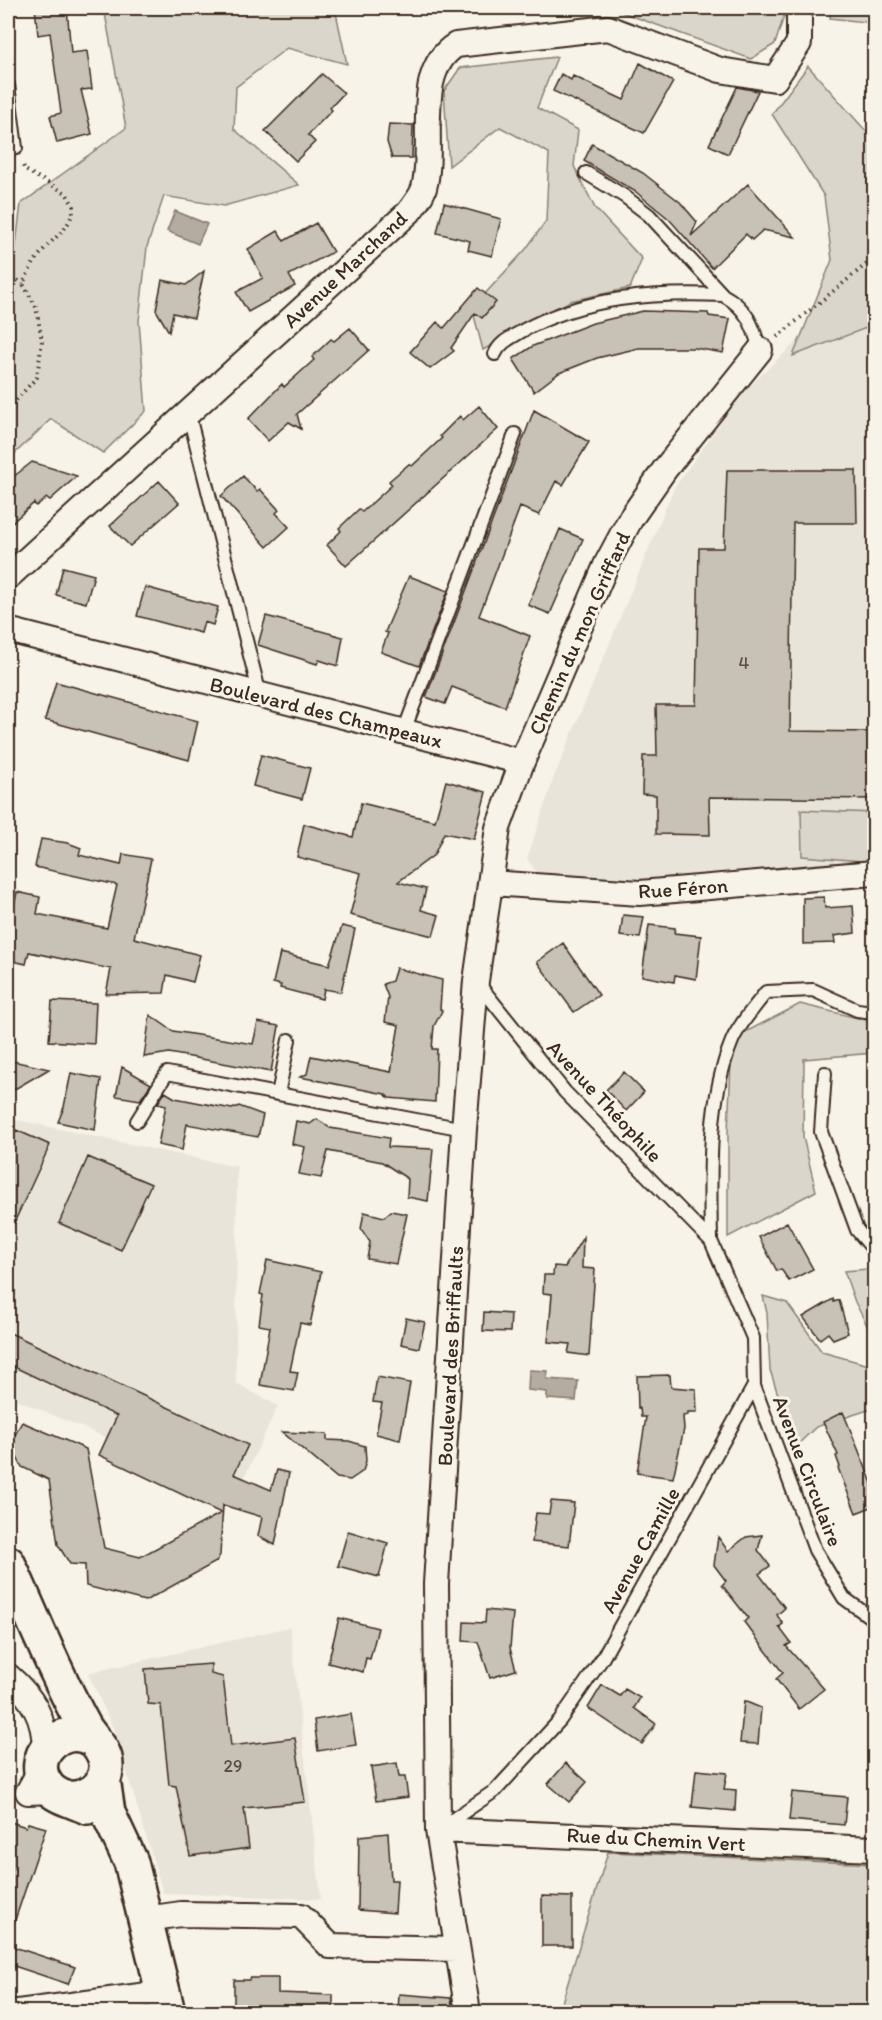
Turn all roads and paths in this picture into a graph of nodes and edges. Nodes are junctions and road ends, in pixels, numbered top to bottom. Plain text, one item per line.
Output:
1 (799, 8) edge
2 (8, 85) edge
3 (16, 148) joint
4 (586, 173) dead end
5 (874, 258) edge
6 (8, 273) edge
7 (23, 284) junction
8 (723, 295) junction
9 (760, 350) junction
10 (495, 354) dead end
11 (8, 409) edge
12 (188, 412) junction
13 (515, 434) dead end
14 (8, 577) edge
15 (8, 630) edge
16 (260, 696) junction
17 (404, 731) junction
18 (526, 753) junction
19 (874, 873) edge
20 (491, 883) junction
21 (476, 981) junction
22 (874, 1012) edge
23 (289, 1040) dead end
24 (825, 1073) dead end
25 (278, 1094) junction
26 (137, 1121) dead end
27 (464, 1129) junction
28 (711, 1241) junction
29 (874, 1250) edge
30 (754, 1386) junction
31 (8, 1563) edge
32 (874, 1620) edge
33 (8, 1676) edge
34 (68, 1694) junction
35 (93, 1740) junction
36 (43, 1776) edge
37 (103, 1779) junction
38 (115, 1827) junction
39 (438, 1830) junction
40 (874, 1849) edge
41 (146, 1919) junction
42 (457, 1949) junction
43 (166, 2003) edge
44 (18, 2013) edge
45 (468, 2013) edge

1 - 12 street, Avenue Marchand
2 - 3 lane
3 - 7 path
4 - 8 lane
5 - 9 path
6 - 7 path
7 - 11 path
8 - 9 lane
8 - 10 lane
9 - 18 street, Chemin du mon Griffard
12 - 14 street, Avenue Marchand
12 - 16 lane
13 - 17 lane
15 - 16 street, Boulevard des Champeaux
16 - 17 street, Boulevard des Champeaux
17 - 18 street, Boulevard des Champeaux
18 - 20 street
19 - 20 street, Rue Féron
20 - 21 street, Boulevard des Briffaults
21 - 27 street, Boulevard des Briffaults
21 - 28 lane, Avenue Théophile
22 - 28 lane
23 - 25 lane
24 - 29 lane
25 - 26 lane
25 - 27 lane
27 - 39 street, Boulevard des Briffaults
28 - 30 lane
30 - 32 lane, Avenue Circulaire
30 - 39 lane, Avenue Camille
31 - 34 main road
33 - 36 street
34 - 35 main road
34 - 36 main road
35 - 36 main road
35 - 37 main road
36 - 37 main road
36 - 38 main road
37 - 38 main road
38 - 41 main road
39 - 40 street, Rue du Chemin Vert
39 - 42 street, Boulevard des Briffaults
41 - 42 street
41 - 43 main road
42 - 45 street, Boulevard des Briffaults
43 - 44 street

